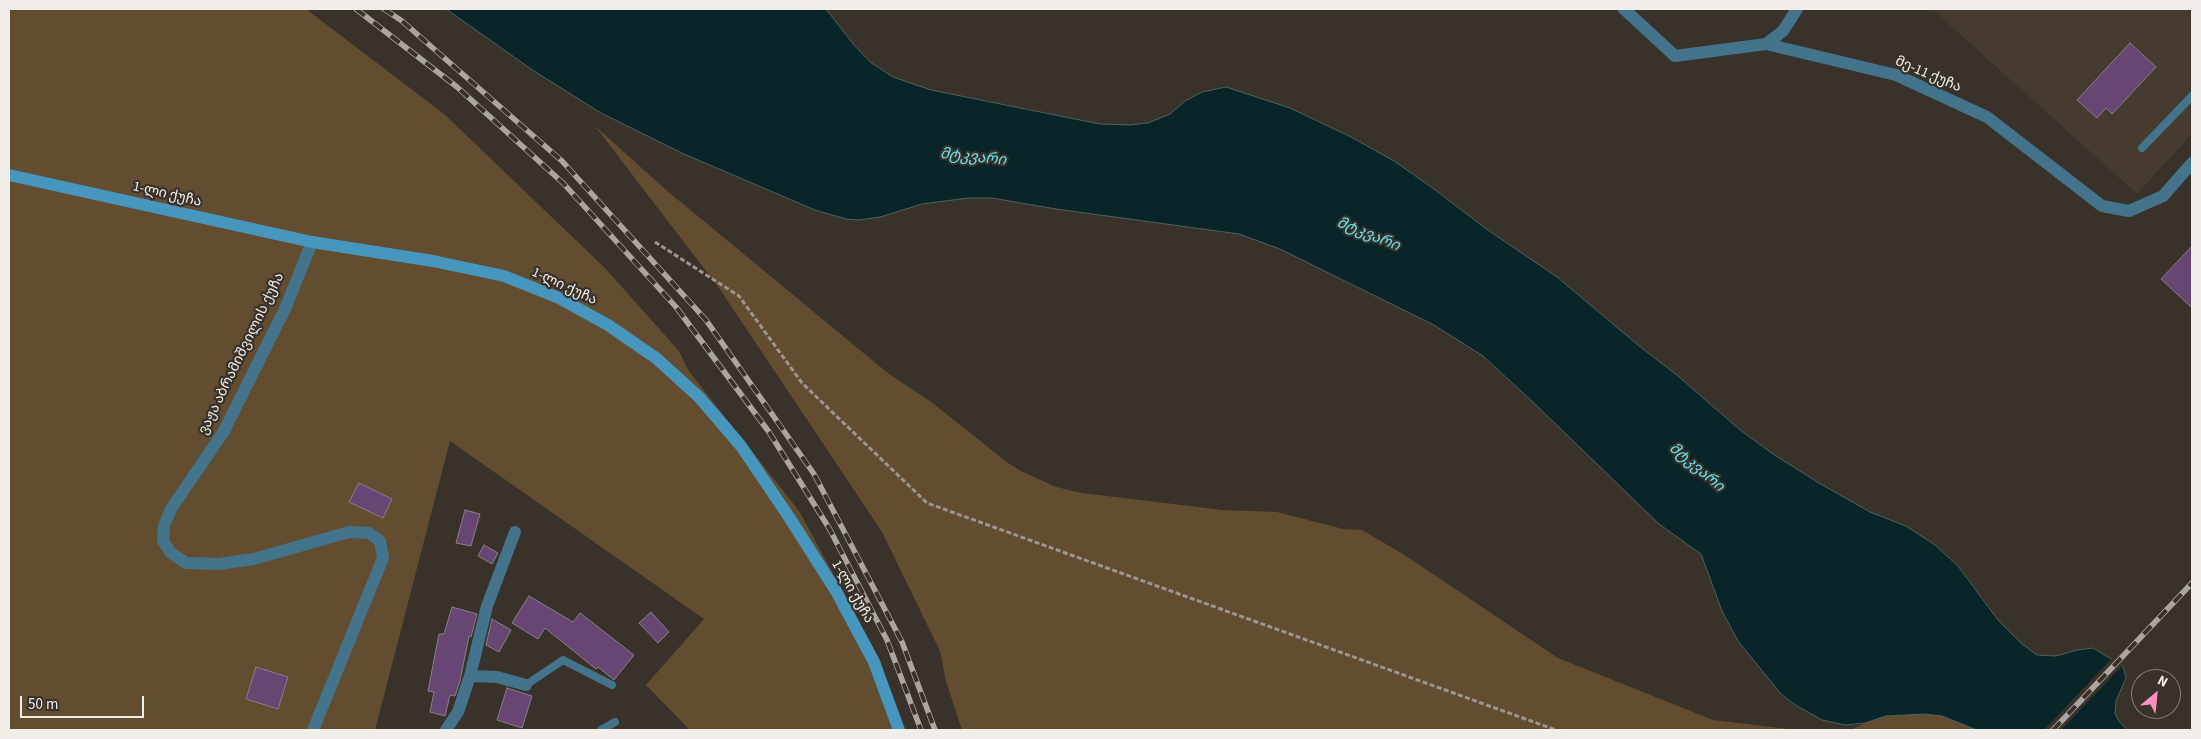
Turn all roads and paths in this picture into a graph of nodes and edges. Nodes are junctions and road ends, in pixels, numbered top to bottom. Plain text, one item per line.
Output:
1 (1624, 9) edge
2 (1797, 9) edge
3 (1766, 44) junction
4 (2192, 96) edge
5 (2142, 148) dead end
6 (2192, 163) edge
7 (9, 175) edge
8 (312, 242) junction
9 (655, 242) dead end
10 (515, 532) dead end
11 (470, 676) junction
12 (526, 685) joint
13 (612, 685) dead end
14 (615, 722) dead end
15 (313, 730) edge
16 (446, 730) edge
17 (601, 730) edge
18 (899, 730) edge
19 (1556, 730) edge

1 - 3 street, მე-11 ქუჩა
2 - 3 street
3 - 6 street, მე-11 ქუჩა
4 - 5 lane
7 - 8 main road, 1-ლი ქუჩა
8 - 15 street, ვაჟა აბრამიშვილის ქუჩა
8 - 18 main road, 1-ლი ქუჩა
9 - 19 path
10 - 11 street
11 - 12 street
11 - 16 street
12 - 13 lane
14 - 17 lane

